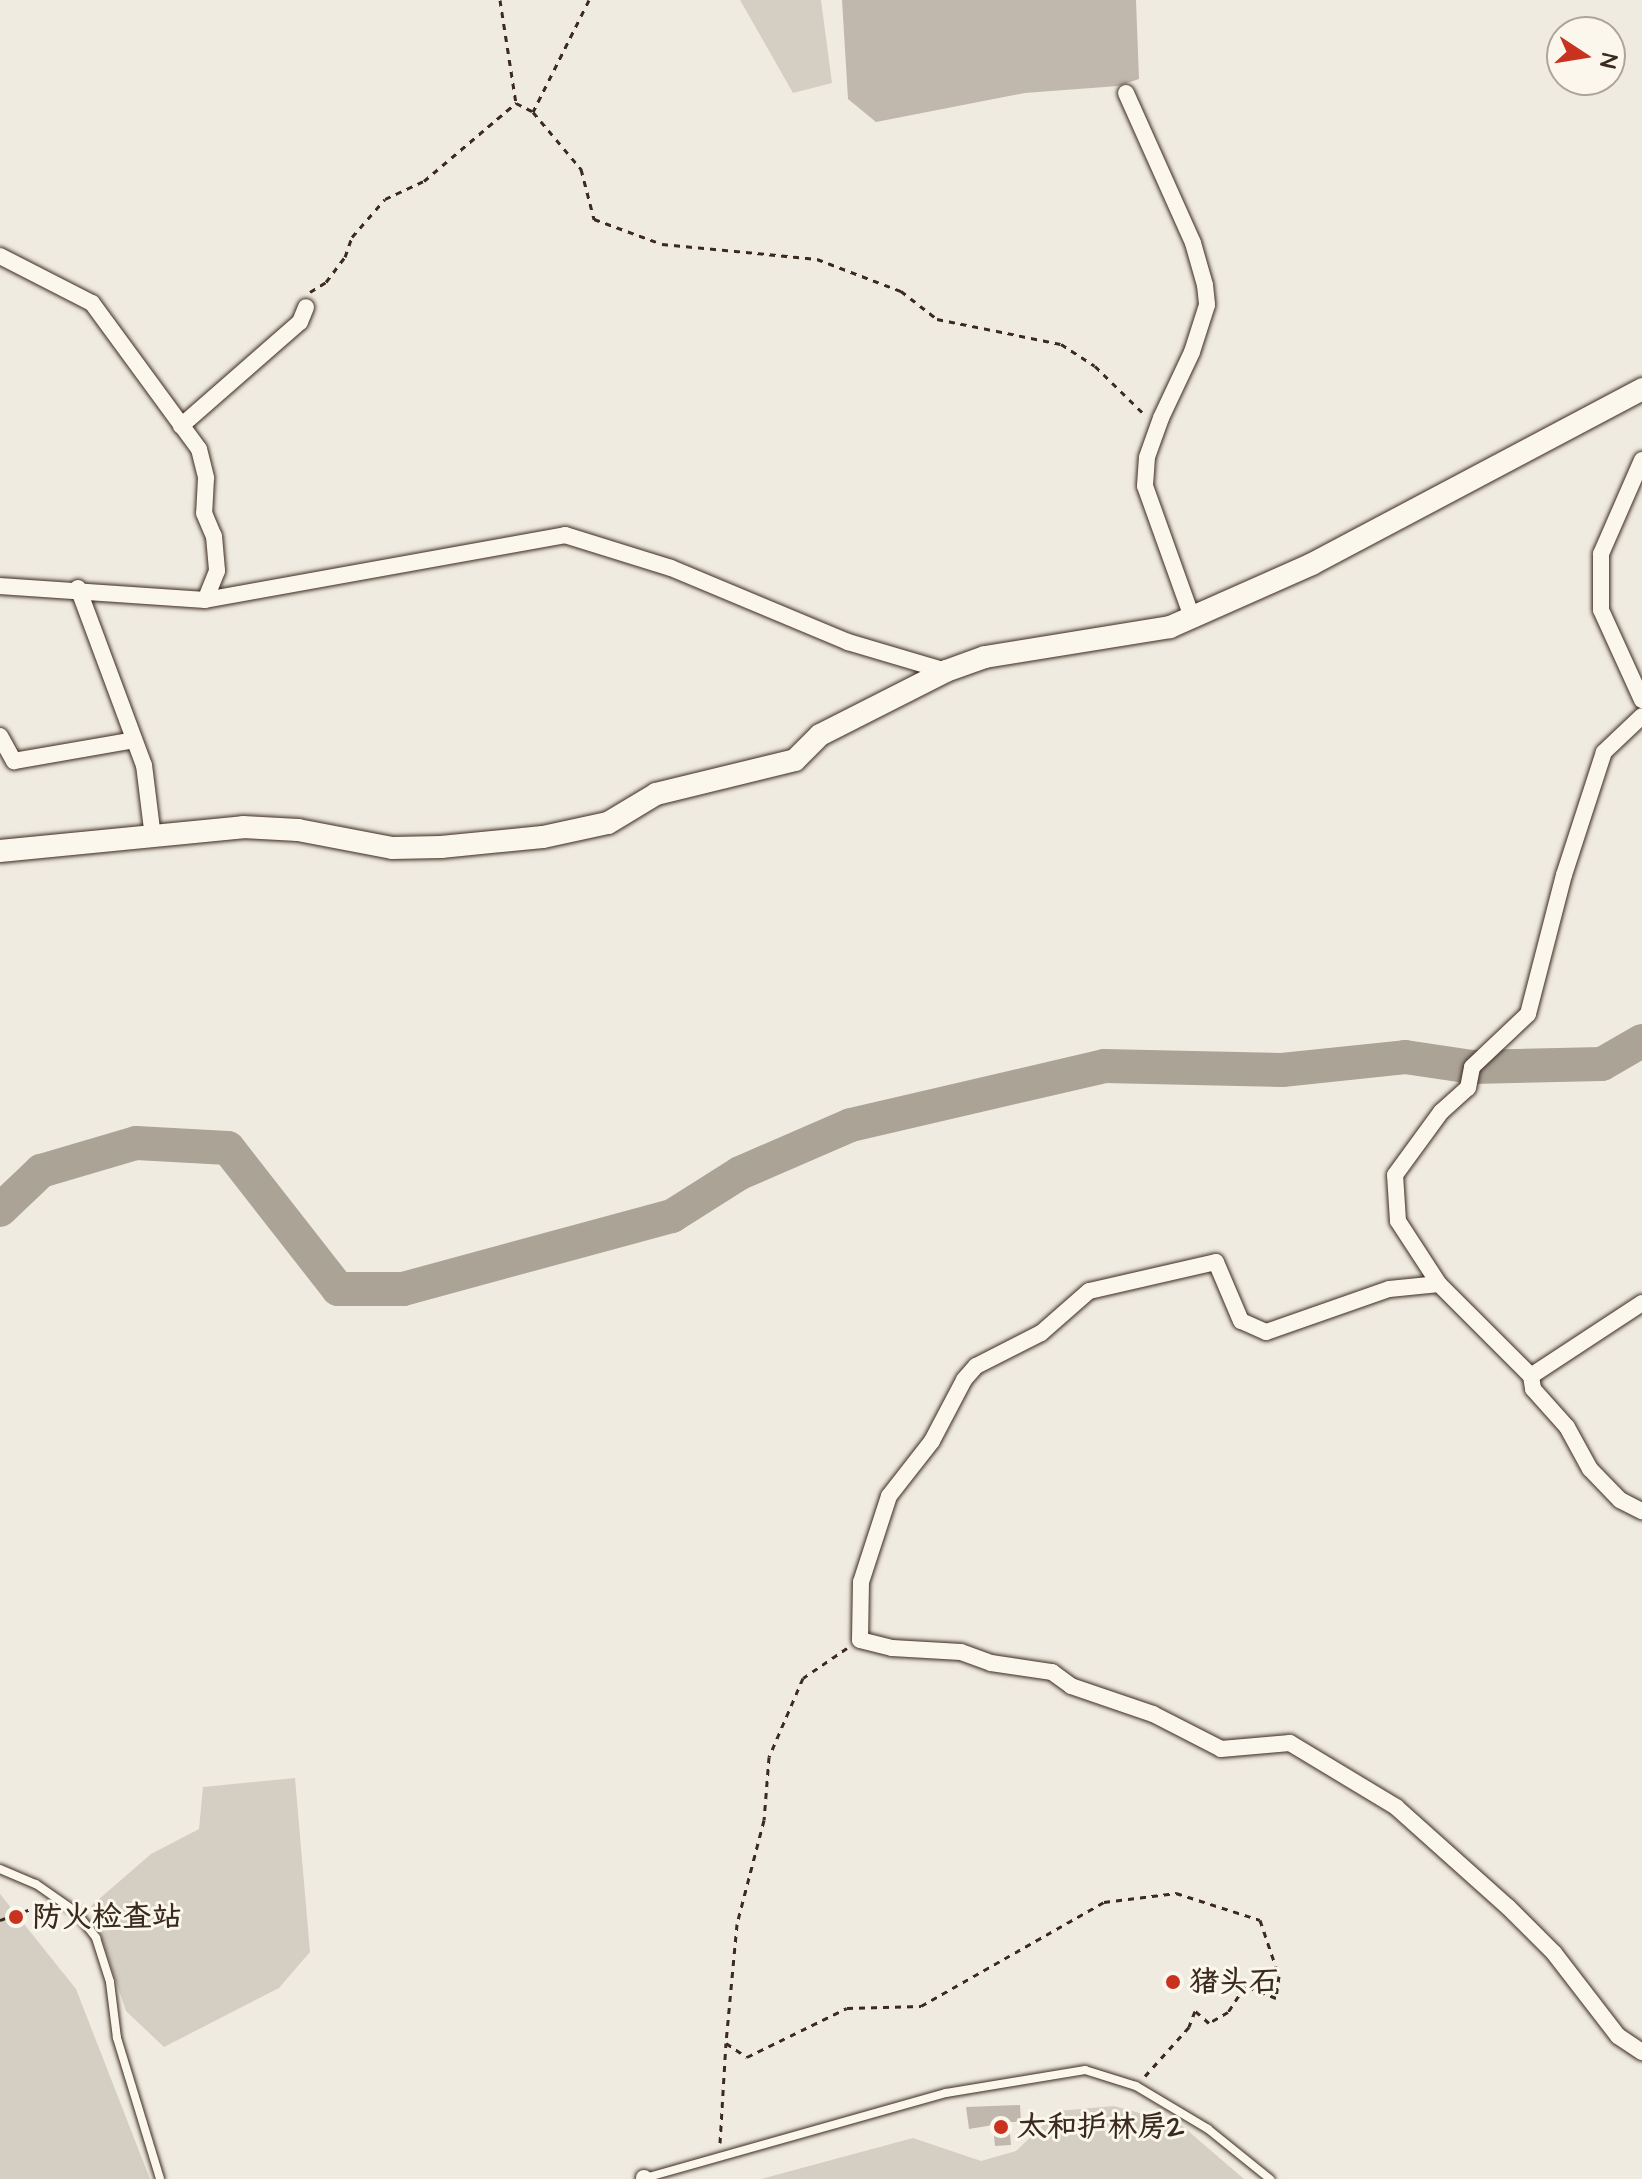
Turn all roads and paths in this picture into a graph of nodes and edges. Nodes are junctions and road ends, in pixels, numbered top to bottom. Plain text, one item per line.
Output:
1 (500, 0) edge
2 (589, 0) edge
3 (1126, 93) dead end
4 (516, 103) junction
5 (533, 112) junction
6 (0, 256) edge
7 (306, 307) joint
8 (1642, 389) edge
9 (1147, 417) dead end
10 (181, 426) junction
11 (1642, 460) edge
12 (0, 586) edge
13 (78, 588) junction
14 (205, 600) junction
15 (1192, 617) junction
16 (946, 671) junction
17 (1642, 700) edge
18 (1642, 716) edge
19 (0, 736) edge
20 (134, 740) junction
21 (153, 837) junction
22 (0, 851) edge
23 (1439, 1284) junction
24 (1642, 1303) edge
25 (1531, 1376) junction
26 (1642, 1511) edge
27 (860, 1640) junction
28 (0, 1869) edge
29 (55, 1897) junction
30 (0, 1920) edge
31 (726, 2043) junction
32 (1642, 2052) edge
33 (1136, 2086) junction
34 (719, 2157) junction
35 (160, 2179) edge
36 (643, 2179) edge
37 (1270, 2179) edge

1 - 4 path
2 - 5 path
3 - 15 street
4 - 5 path
4 - 7 path
5 - 9 path
6 - 10 street
7 - 10 street
8 - 15 street
10 - 14 street
11 - 17 street
12 - 13 street
13 - 14 street
13 - 20 street
14 - 16 street
15 - 16 street
16 - 21 street
18 - 23 street
19 - 20 street
20 - 21 street
21 - 22 street
23 - 25 street
23 - 27 street
24 - 25 street
25 - 26 street
27 - 31 path
27 - 32 street
28 - 29 lane
29 - 30 path
29 - 35 lane
31 - 33 path
31 - 34 path
33 - 34 lane
33 - 37 lane
34 - 36 lane

